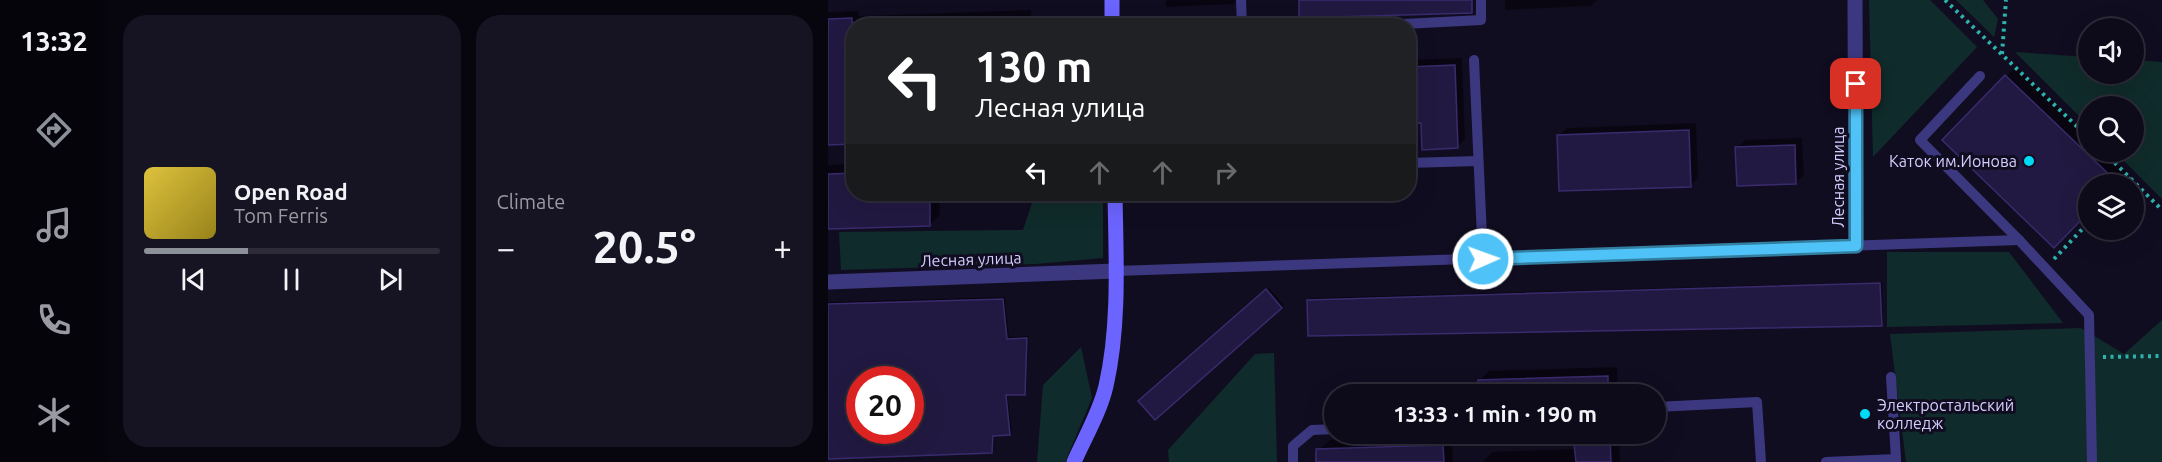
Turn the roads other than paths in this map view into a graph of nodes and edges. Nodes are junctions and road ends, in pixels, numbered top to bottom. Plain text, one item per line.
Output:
1 (1112, 0) edge
2 (1241, 0) edge
3 (1481, 0) edge
4 (1855, 0) edge
5 (1112, 18) edge
6 (1242, 18) edge
7 (1416, 23) edge
8 (1474, 60) dead end
9 (1980, 76) dead end
10 (1478, 161) junction
11 (1416, 163) edge
12 (1115, 201) edge
13 (2019, 240) junction
14 (1856, 246) junction
15 (1483, 259) junction
16 (1116, 271) junction
17 (828, 282) edge
18 (1892, 377) dead end
19 (1666, 407) edge
20 (1324, 429) edge
21 (1896, 461) edge
22 (1074, 462) edge
23 (1293, 462) edge
24 (1761, 462) edge
25 (1826, 462) edge
26 (2092, 462) edge

1 - 5 street
2 - 6 lane
3 - 7 lane
4 - 14 street, Лесная улица
8 - 10 lane
9 - 13 lane
10 - 11 lane
10 - 15 lane
12 - 16 street
13 - 14 lane
13 - 26 lane
14 - 15 lane
15 - 16 lane
16 - 17 street, Лесная улица
16 - 22 street
18 - 21 lane
19 - 24 lane
20 - 23 lane
21 - 25 lane

